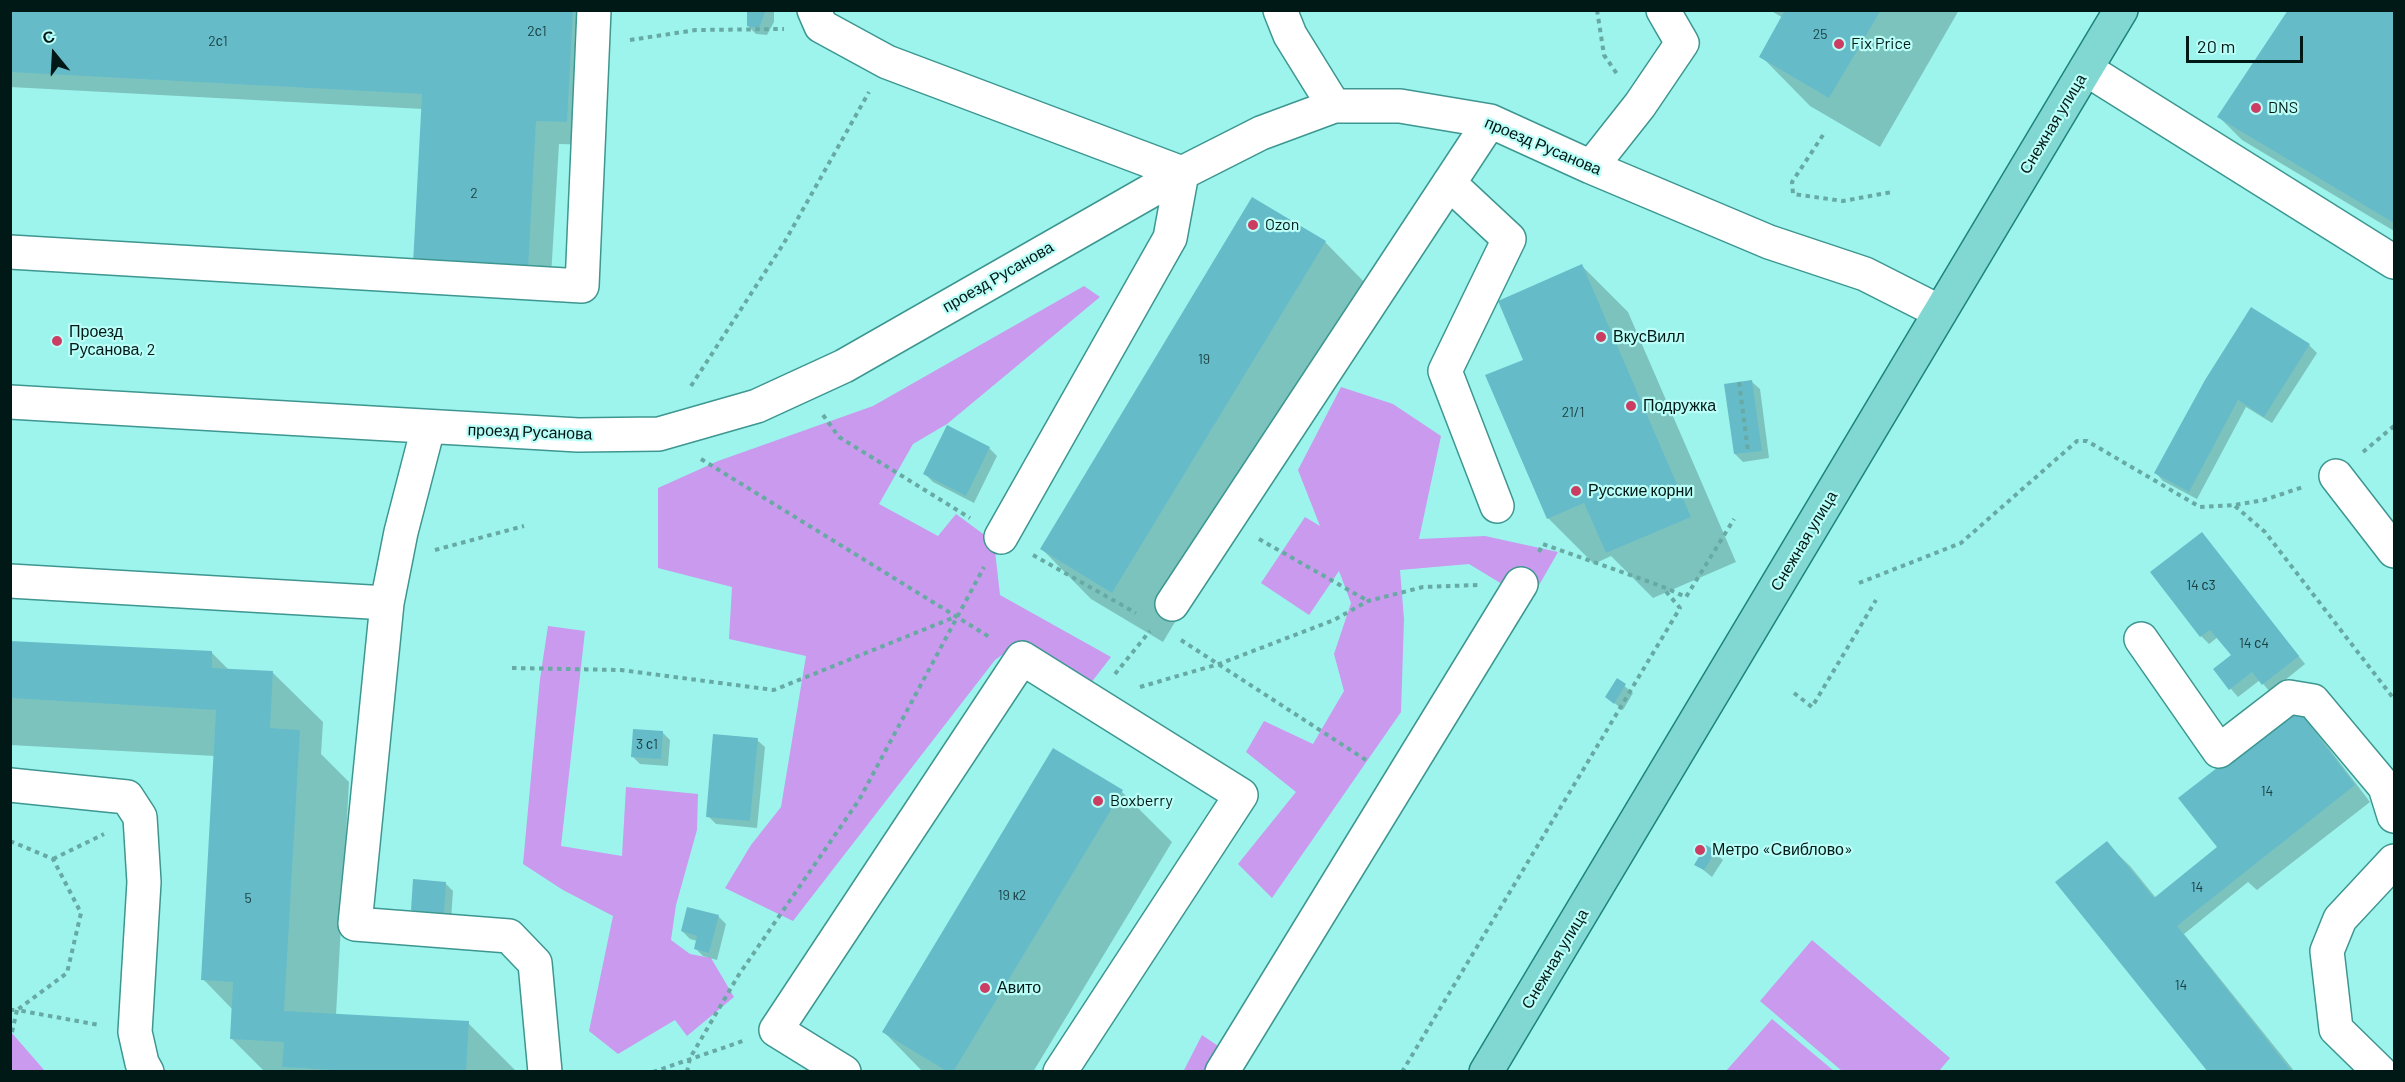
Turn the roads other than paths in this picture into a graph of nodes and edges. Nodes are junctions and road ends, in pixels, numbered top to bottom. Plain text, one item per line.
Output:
1 (594, 10) edge
2 (1280, 10) edge
3 (1663, 10) edge
4 (2121, 10) edge
5 (818, 18) edge
6 (2086, 69) junction
7 (1334, 106) junction
8 (1490, 121) junction
9 (1591, 167) junction
10 (1182, 173) junction
11 (1449, 183) junction
12 (10, 252) edge
13 (2394, 262) edge
14 (1940, 312) junction
15 (10, 402) edge
16 (428, 428) junction
17 (2336, 476) road end
18 (1497, 506) dead end
19 (1001, 537) road end
20 (2394, 551) edge
21 (10, 581) edge
22 (1521, 584) road end
23 (387, 603) junction
24 (1164, 614) road end
25 (2141, 639) dead end
26 (10, 785) edge
27 (2394, 816) edge
28 (2394, 861) edge
29 (139, 1059) edge
30 (545, 1071) edge
31 (844, 1071) edge
32 (1060, 1071) edge
33 (1222, 1071) edge
34 (1486, 1071) edge
35 (2380, 1071) edge

1 - 12 street
2 - 7 street
3 - 9 street
4 - 6 main road, Снежная улица
5 - 10 street
6 - 13 street
6 - 14 main road, Снежная улица
7 - 8 street, проезд Русанова
7 - 10 street, проезд Русанова
8 - 9 street, проезд Русанова
8 - 11 street
9 - 14 street, проезд Русанова
10 - 16 street, проезд Русанова
10 - 19 street
11 - 18 street
11 - 24 street
14 - 34 main road, Снежная улица
15 - 16 street, проезд Русанова
16 - 23 street
17 - 20 street
21 - 23 street
22 - 33 street
23 - 30 street
25 - 27 street
26 - 29 street
28 - 35 street
31 - 32 street

